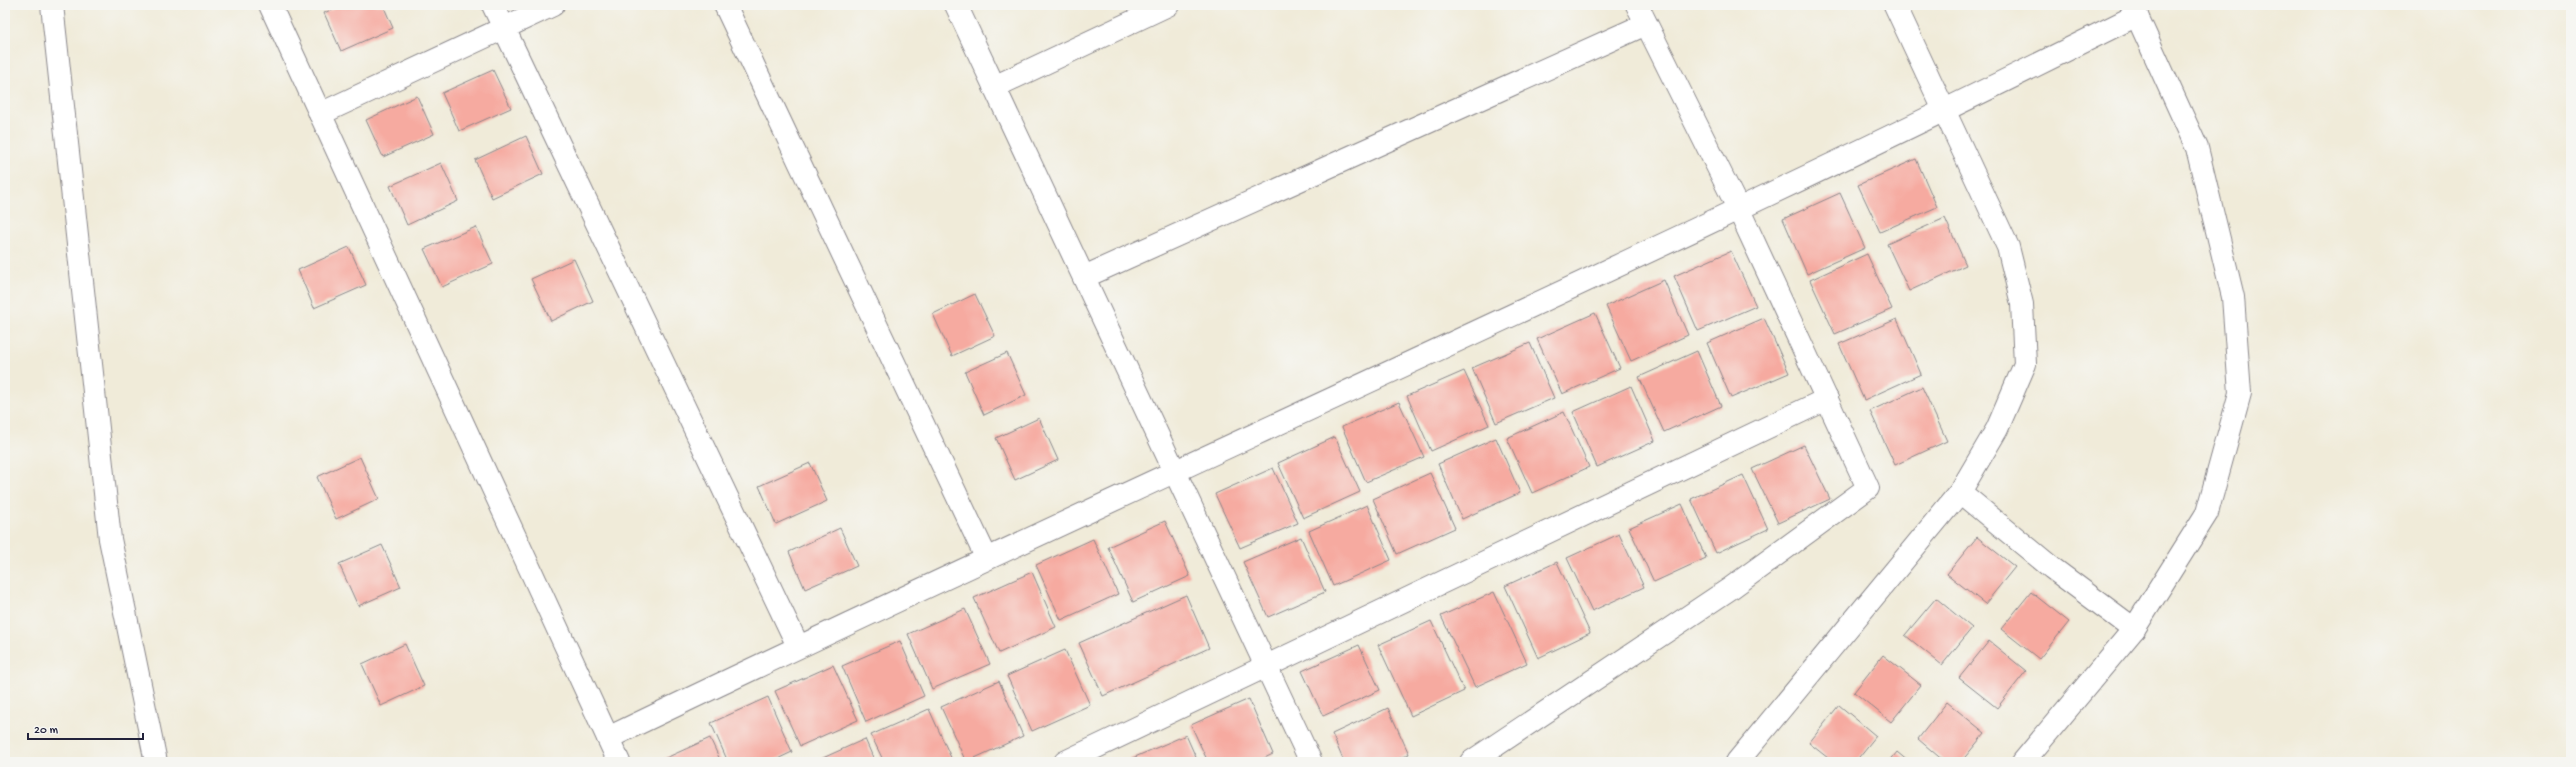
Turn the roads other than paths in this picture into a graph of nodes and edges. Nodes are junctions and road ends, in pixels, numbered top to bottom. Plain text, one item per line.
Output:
1 (52, 5) edge
2 (270, 5) edge
3 (494, 5) edge
4 (553, 5) edge
5 (725, 5) edge
6 (956, 5) edge
7 (1168, 5) edge
8 (1895, 5) edge
9 (2134, 10) edge
10 (1642, 15) edge
11 (503, 27) junction
12 (994, 87) junction
13 (1945, 112) junction
14 (320, 114) junction
15 (1738, 208) junction
16 (1084, 277) junction
17 (1827, 399) junction
18 (1173, 471) junction
19 (1960, 492) junction
20 (986, 557) junction
21 (2134, 629) junction
22 (798, 646) junction
23 (1265, 665) junction
24 (608, 738) junction
25 (156, 762) edge
26 (619, 762) edge
27 (1065, 762) edge
28 (1311, 762) edge
29 (1470, 762) edge
30 (1737, 762) edge
31 (2023, 762) edge

1 - 25 street
2 - 14 street
3 - 11 street
4 - 11 street
5 - 20 street
6 - 12 street
7 - 12 street
8 - 13 street
9 - 13 street
9 - 21 street
10 - 15 street
10 - 16 street
11 - 14 street
11 - 22 street
12 - 16 street
13 - 15 street
13 - 19 street
14 - 24 street
15 - 17 street
15 - 18 street
16 - 18 street
17 - 23 street
17 - 29 street
18 - 20 street
18 - 23 street
19 - 21 street
19 - 30 street
20 - 22 street
21 - 31 street
22 - 24 street
23 - 27 street
23 - 28 street
24 - 26 street

